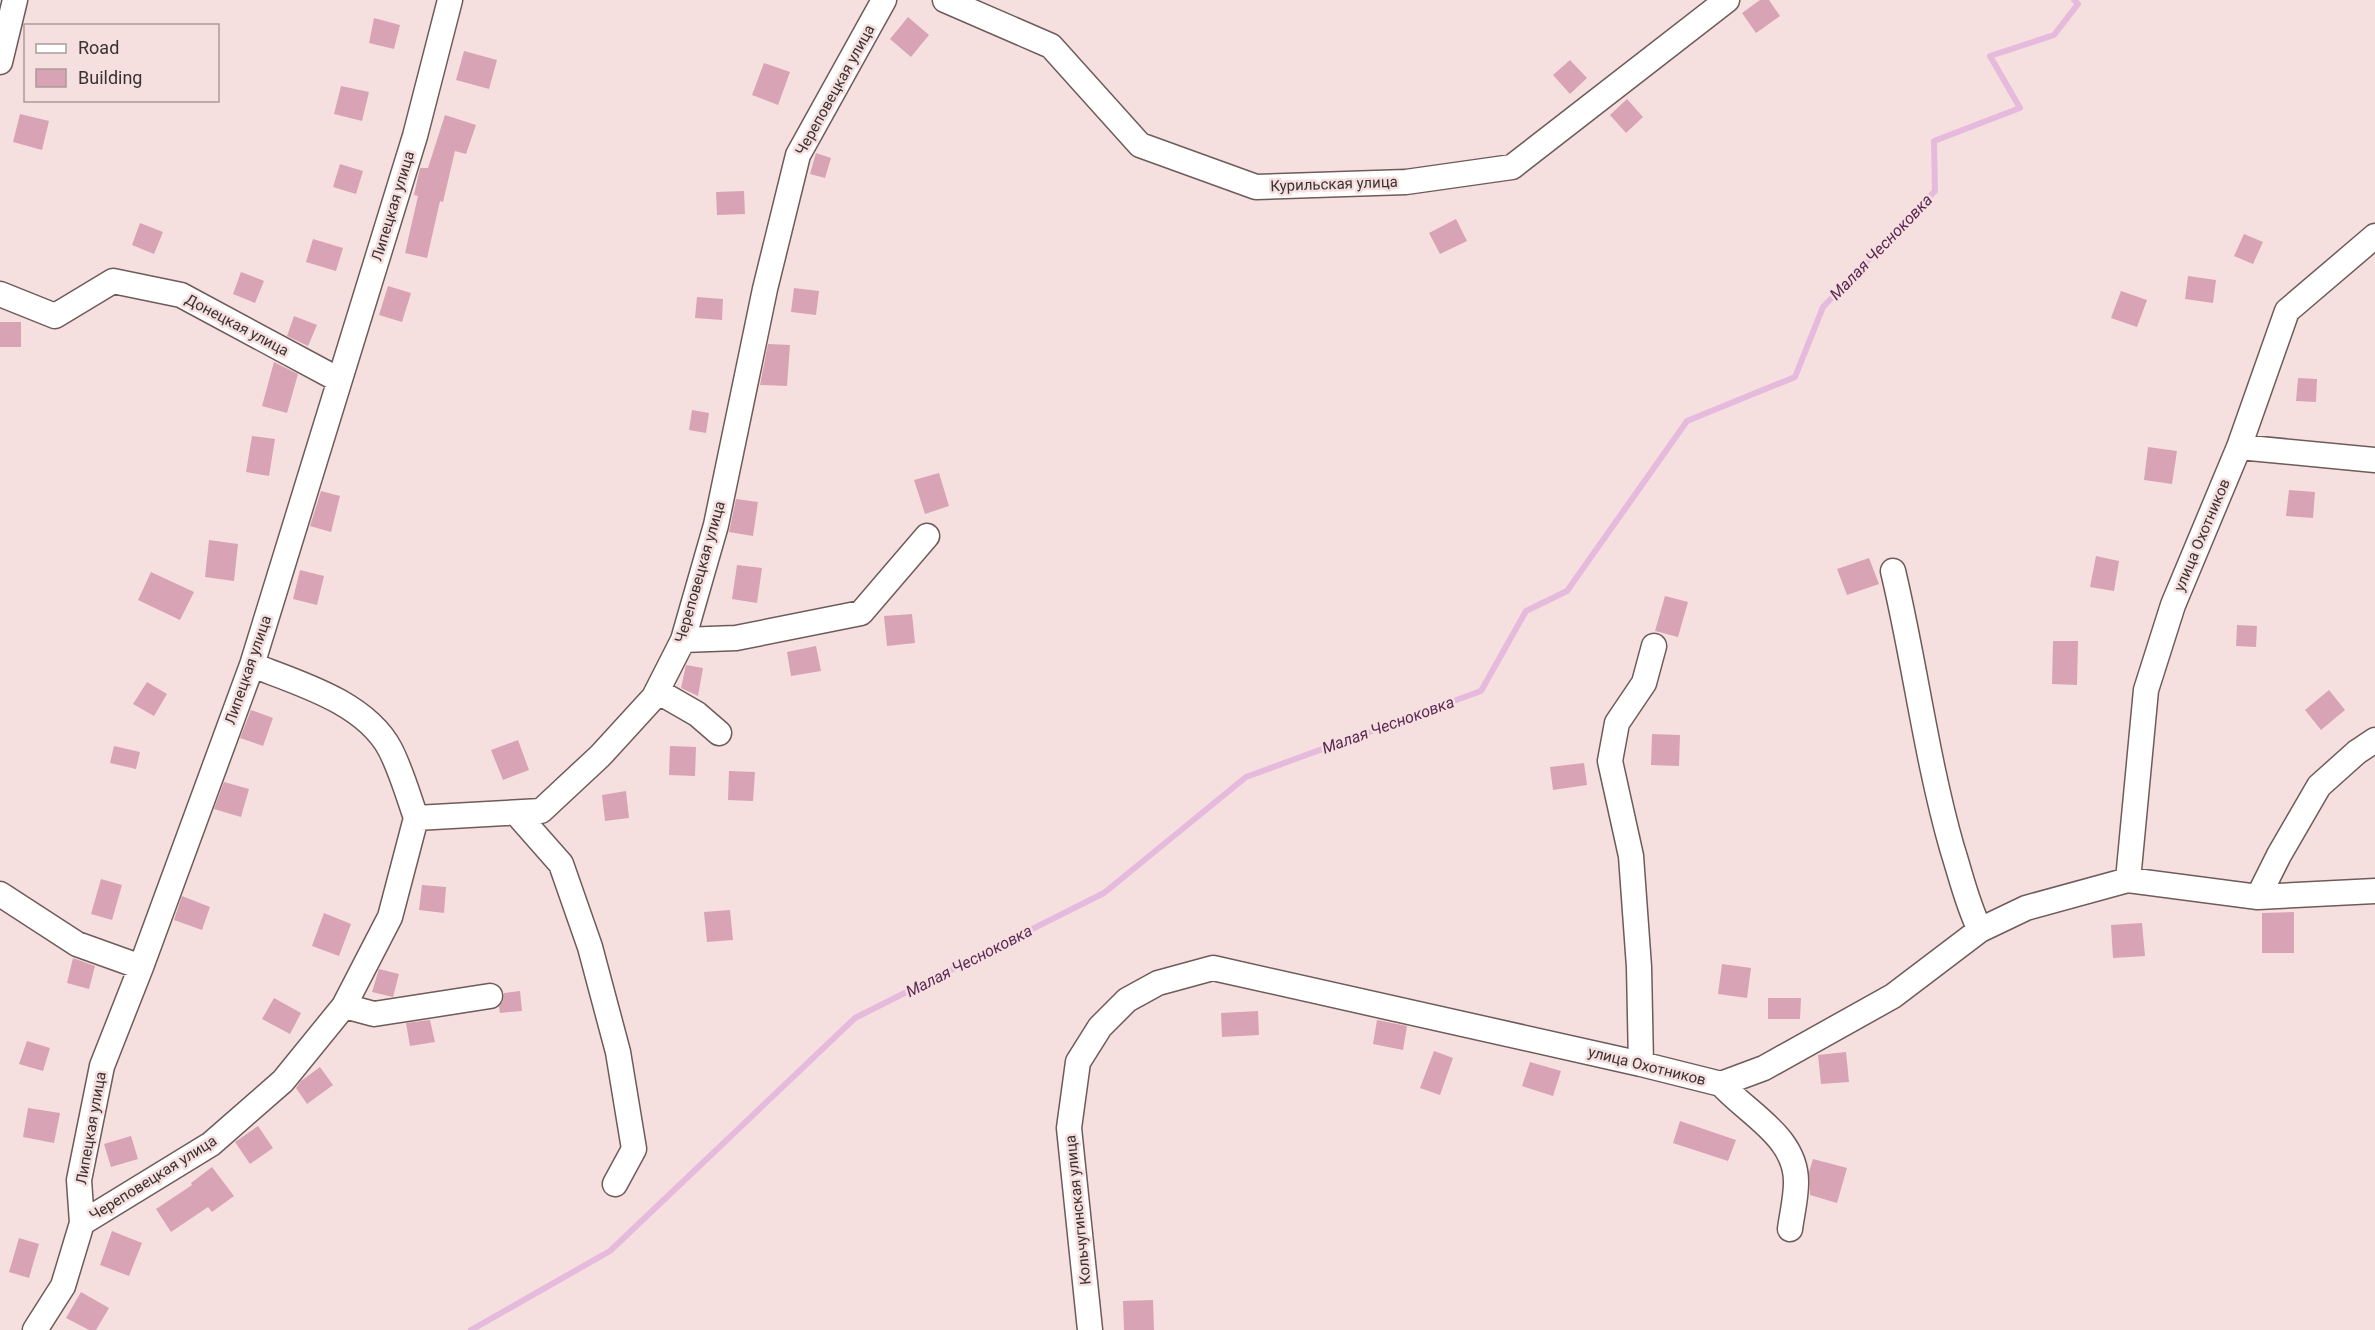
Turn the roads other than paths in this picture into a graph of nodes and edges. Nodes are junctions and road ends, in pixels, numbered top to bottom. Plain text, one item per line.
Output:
1 (15, 0) edge
2 (450, 0) edge
3 (884, 0) edge
4 (945, 0) edge
5 (1727, 0) edge
6 (0, 62) edge
7 (2375, 236) edge
8 (0, 294) edge
9 (339, 380) junction
10 (2239, 447) junction
11 (2375, 460) edge
12 (927, 536) dead end
13 (1893, 571) dead end
14 (683, 640) junction
15 (1654, 645) dead end
16 (252, 665) junction
17 (657, 692) junction
18 (719, 733) dead end
19 (2375, 740) edge
20 (516, 813) junction
21 (416, 818) junction
22 (2128, 880) junction
23 (2375, 891) edge
24 (0, 894) edge
25 (2258, 897) junction
26 (1980, 930) junction
27 (141, 967) junction
28 (490, 996) dead end
29 (1128, 1000) joint
30 (344, 1006) junction
31 (1641, 1064) junction
32 (1720, 1084) junction
33 (615, 1184) dead end
34 (82, 1223) junction
35 (1790, 1229) dead end
36 (35, 1330) edge
37 (1090, 1330) edge

1 - 6 street
2 - 9 street, Липецкая улица
3 - 14 street, Череповецкая улица
4 - 5 street, Курильская улица
7 - 10 street, улица Охотников
8 - 9 street, Донецкая улица
9 - 16 street, Липецкая улица
10 - 11 street
10 - 22 street, улица Охотников
12 - 14 street
13 - 26 street
14 - 17 street, Череповецкая улица
15 - 31 street
16 - 21 street
16 - 27 street, Липецкая улица
17 - 18 street
17 - 20 street, Череповецкая улица
19 - 25 street
20 - 21 street, Череповецкая улица
20 - 33 street
21 - 30 street, Череповецкая улица
22 - 25 street, улица Охотников
22 - 26 street, улица Охотников
23 - 25 street, улица Охотников
24 - 27 street
26 - 32 street, улица Охотников
27 - 34 street, Липецкая улица
28 - 30 street
29 - 31 street, улица Охотников
29 - 37 street, Кольчугинская улица
30 - 34 street, Череповецкая улица
31 - 32 street, улица Охотников
32 - 35 street
34 - 36 street, Липецкая улица

